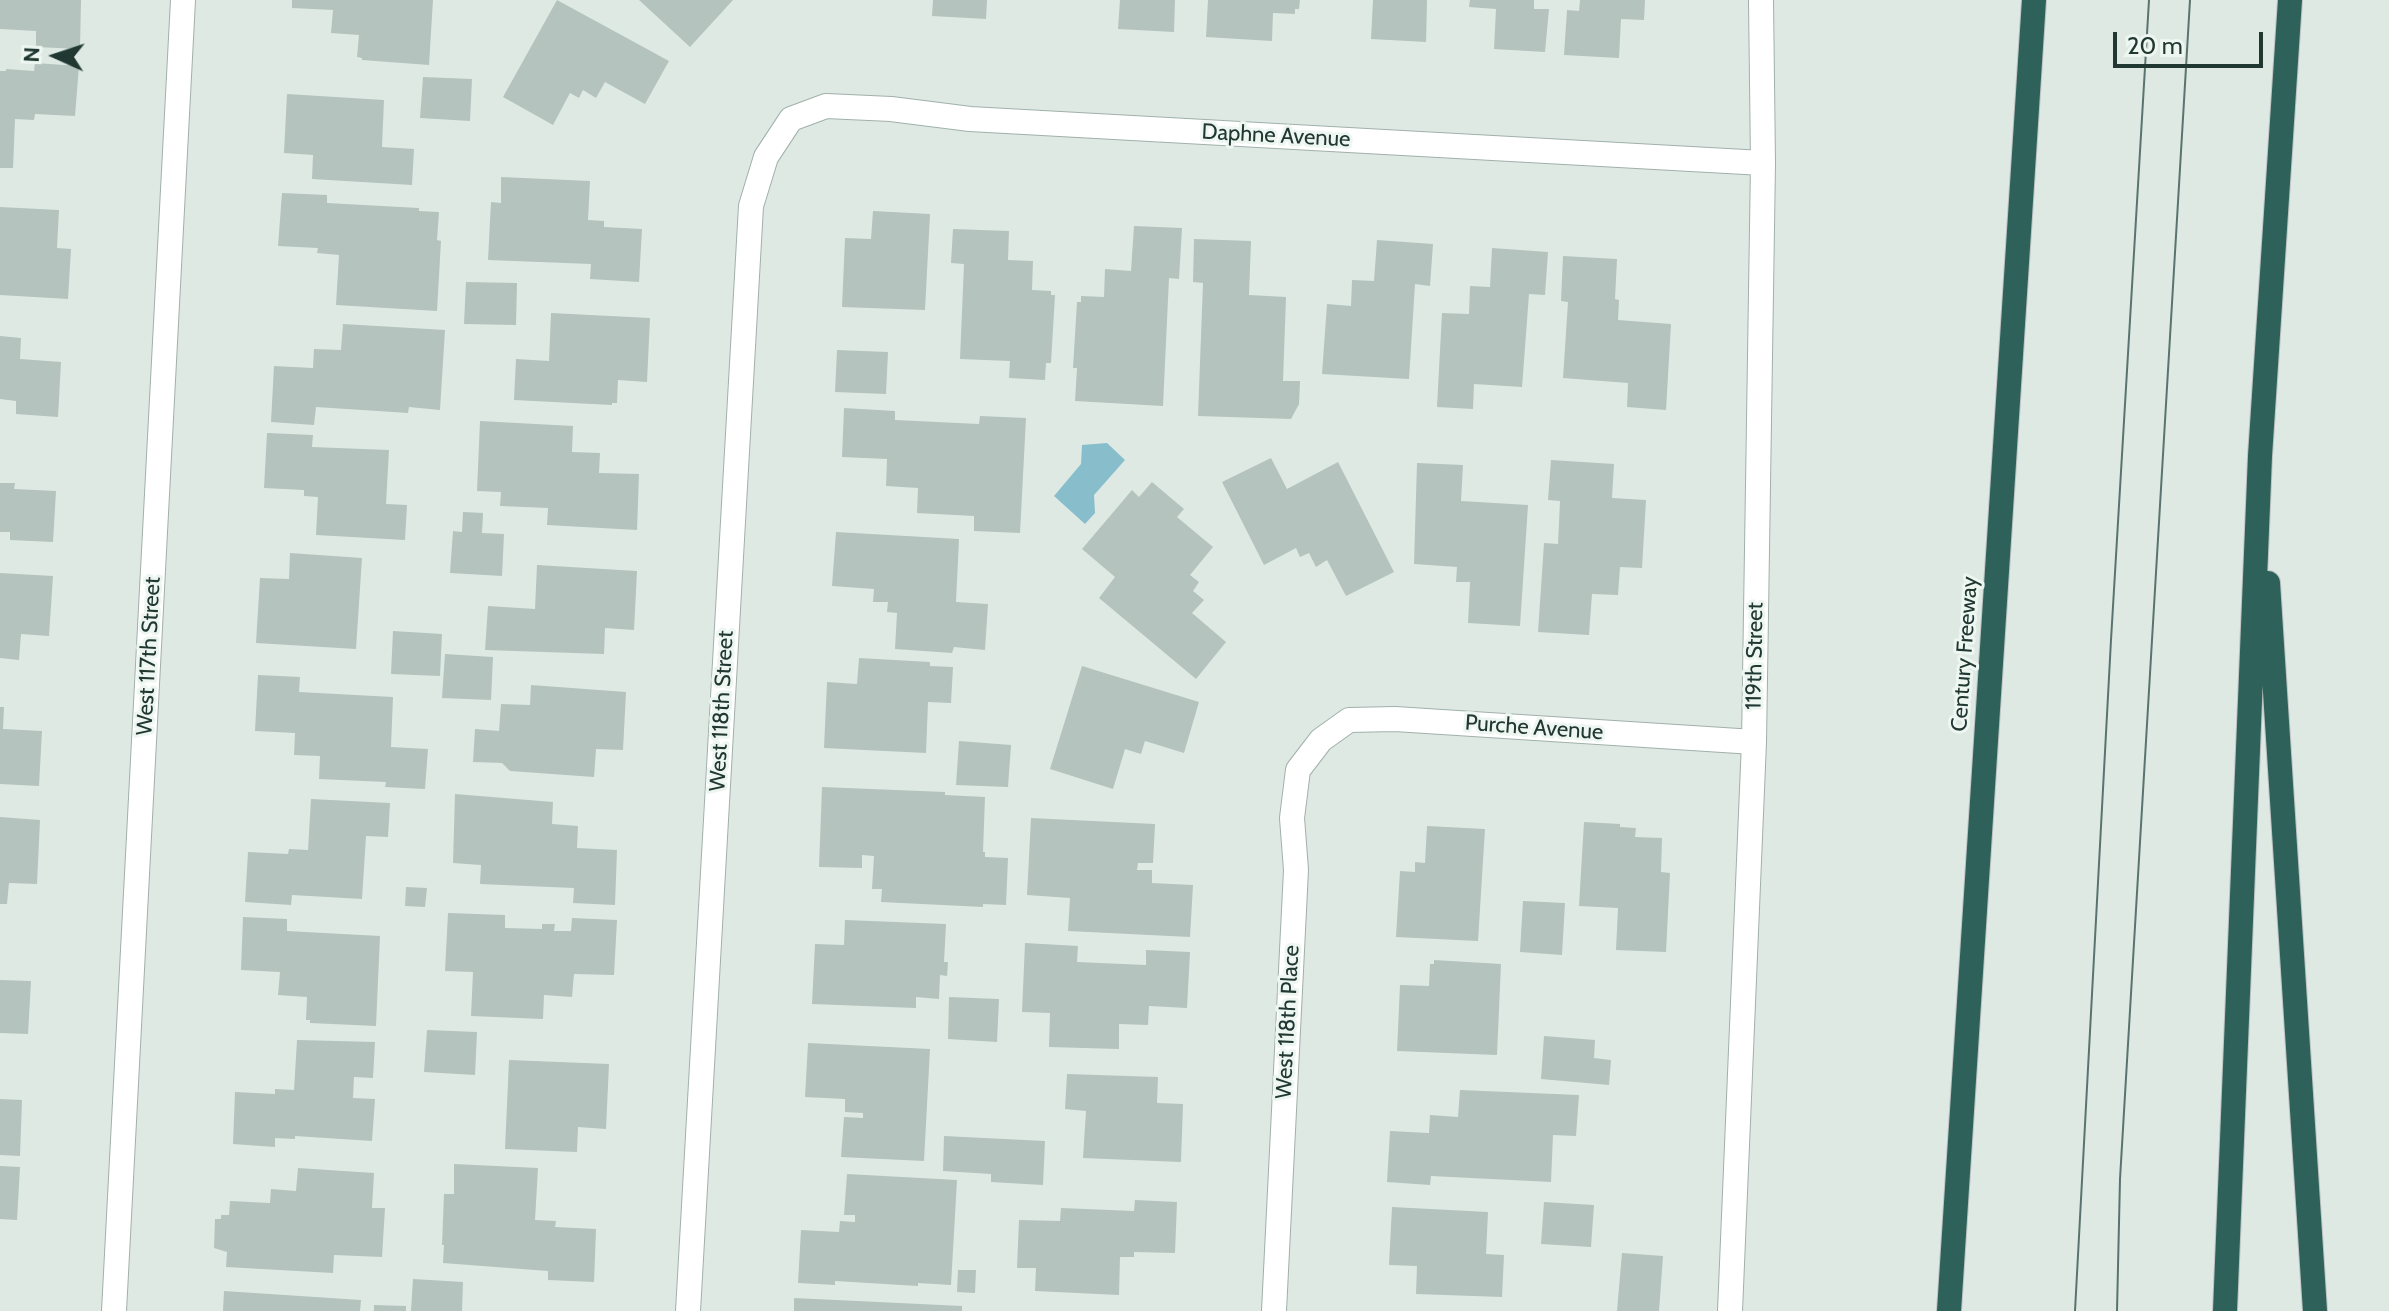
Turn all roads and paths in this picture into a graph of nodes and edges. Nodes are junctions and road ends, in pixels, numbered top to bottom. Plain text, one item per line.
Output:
1 (183, 0) edge
2 (1761, 0) edge
3 (2034, 0) edge
4 (2290, 0) edge
5 (791, 119) joint
6 (1763, 163) junction
7 (2260, 456) junction
8 (1321, 740) joint
9 (1754, 742) junction
10 (114, 1311) edge
11 (688, 1311) edge
12 (1274, 1311) edge
13 (1730, 1311) edge
14 (1949, 1311) edge
15 (2225, 1311) edge
16 (2315, 1311) edge

1 - 10 street, West 117th Street
2 - 6 street, 119th Street
3 - 14 highway, Century Freeway
4 - 7 highway
5 - 6 street, Daphne Avenue
5 - 11 street, West 118th Street
6 - 9 street, 119th Street
7 - 15 highway
7 - 16 highway
8 - 9 street, Purche Avenue
8 - 12 street, West 118th Place
9 - 13 street, 119th Street

